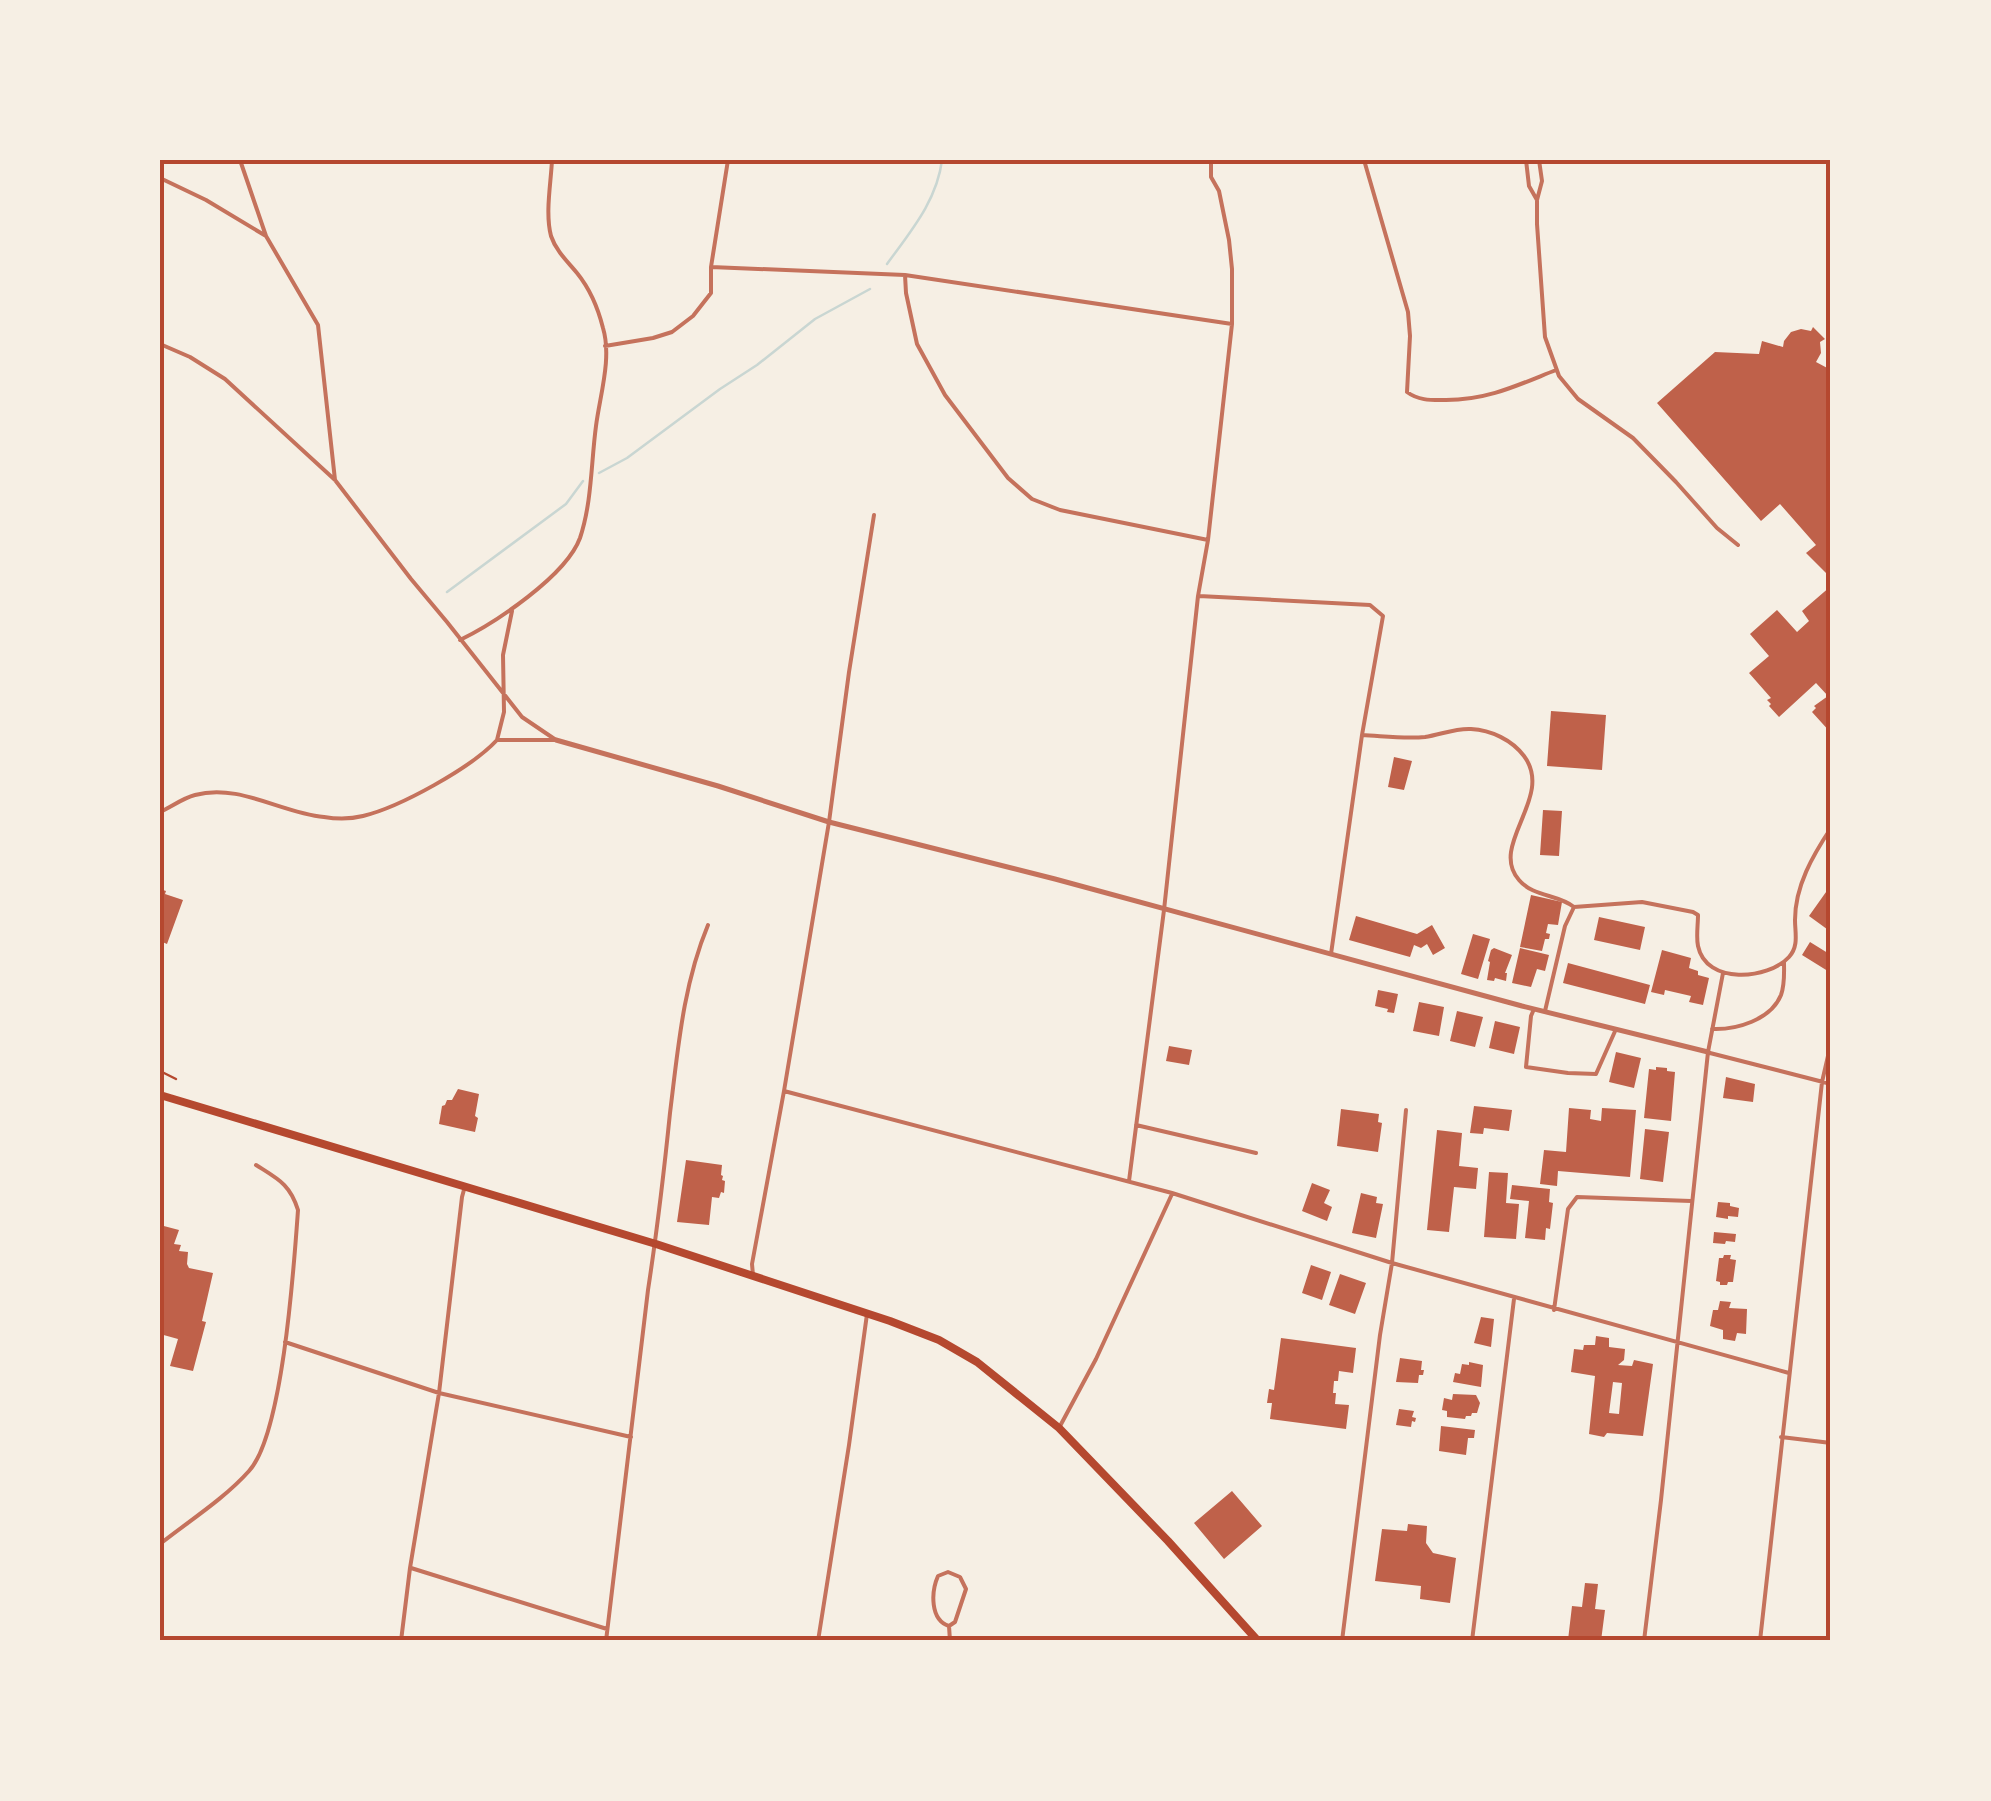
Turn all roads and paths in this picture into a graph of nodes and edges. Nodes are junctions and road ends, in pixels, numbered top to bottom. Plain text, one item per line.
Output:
1 (240, 160) edge
2 (552, 160) edge
3 (728, 160) edge
4 (1210, 160) edge
5 (1364, 160) edge
6 (1526, 160) edge
7 (1538, 160) edge
8 (160, 178) edge
9 (1537, 200) junction
10 (266, 236) junction
11 (711, 268) junction
12 (904, 274) junction
13 (1232, 324) junction
14 (160, 344) edge
15 (605, 346) junction
16 (1556, 370) junction
17 (335, 480) junction
18 (874, 515) dead end
19 (1208, 540) junction
20 (1738, 545) dead end
21 (1198, 596) junction
22 (512, 610) junction
23 (460, 640) junction
24 (505, 694) junction
25 (1362, 735) junction
26 (497, 740) junction
27 (556, 740) junction
28 (160, 812) edge
29 (829, 822) junction
30 (1831, 828) edge
31 (1574, 907) junction
32 (1164, 910) junction
33 (708, 925) dead end
34 (1331, 954) junction
35 (1784, 961) junction
36 (1722, 973) junction
37 (1534, 1009) junction
38 (1545, 1012) junction
39 (160, 1022) edge
40 (1712, 1028) junction
41 (1616, 1029) junction
42 (1831, 1044) edge
43 (160, 1048) edge
44 (1708, 1052) junction
45 (160, 1071) edge
46 (176, 1079) dead end
47 (1822, 1082) junction
48 (1831, 1084) edge
49 (784, 1091) junction
50 (160, 1095) edge
51 (1406, 1110) dead end
52 (1136, 1124) junction
53 (1256, 1153) dead end
54 (256, 1165) dead end
55 (1129, 1182) junction
56 (465, 1186) junction
57 (1172, 1193) junction
58 (1692, 1201) junction
59 (656, 1244) junction
60 (1392, 1263) junction
61 (753, 1276) junction
62 (1514, 1298) junction
63 (1554, 1310) junction
64 (867, 1314) junction
65 (284, 1342) junction
66 (1676, 1344) junction
67 (1789, 1373) junction
68 (439, 1393) junction
69 (1060, 1428) junction
70 (631, 1437) junction
71 (1781, 1437) junction
72 (1831, 1443) edge
73 (160, 1544) edge
74 (410, 1568) junction
75 (950, 1626) junction
76 (607, 1629) junction
77 (401, 1641) edge
78 (606, 1641) edge
79 (818, 1641) edge
80 (950, 1641) edge
81 (1258, 1641) edge
82 (1342, 1641) edge
83 (1472, 1641) edge
84 (1644, 1641) edge
85 (1760, 1641) edge

1 - 10 street
2 - 15 street
3 - 11 street
4 - 13 street
5 - 16 street
6 - 9 street
7 - 9 street
8 - 10 street
9 - 16 street
10 - 17 street
11 - 12 street
11 - 15 street
12 - 13 street
12 - 19 street
13 - 19 street
14 - 17 street
15 - 22 street
16 - 20 street
17 - 23 street
18 - 29 street
19 - 21 street
21 - 25 street
21 - 32 street
22 - 23 street
22 - 24 street
23 - 24 street
24 - 26 street
24 - 27 street
25 - 31 street
25 - 34 street
26 - 27 street
26 - 28 street
27 - 29 street
29 - 32 street
29 - 49 street
30 - 35 street
31 - 36 street
31 - 38 street
32 - 34 street
32 - 52 street
33 - 59 street
34 - 37 street
35 - 36 street
35 - 40 street
36 - 40 street
37 - 38 street
37 - 41 street
38 - 41 street
39 - 43 path
40 - 44 street
41 - 44 street
42 - 47 street
44 - 47 street
44 - 58 street
45 - 46 path
47 - 48 street
47 - 67 street
49 - 55 street
49 - 61 street
50 - 56 highway
51 - 60 street
52 - 53 street
52 - 55 street
54 - 65 street
55 - 57 street
56 - 59 highway
56 - 68 street
57 - 60 street
57 - 69 street
58 - 63 street
58 - 66 street
59 - 61 highway
59 - 70 street
60 - 62 street
60 - 82 street
61 - 64 highway
62 - 63 street
62 - 83 street
63 - 66 street
64 - 69 highway
64 - 79 street
65 - 68 street
65 - 73 street
66 - 67 street
66 - 84 street
67 - 71 street
68 - 70 street
68 - 74 street
69 - 81 highway
70 - 76 street
71 - 72 street
71 - 85 street
74 - 76 street
74 - 77 street
75 - 75 street
75 - 80 street
76 - 78 street

